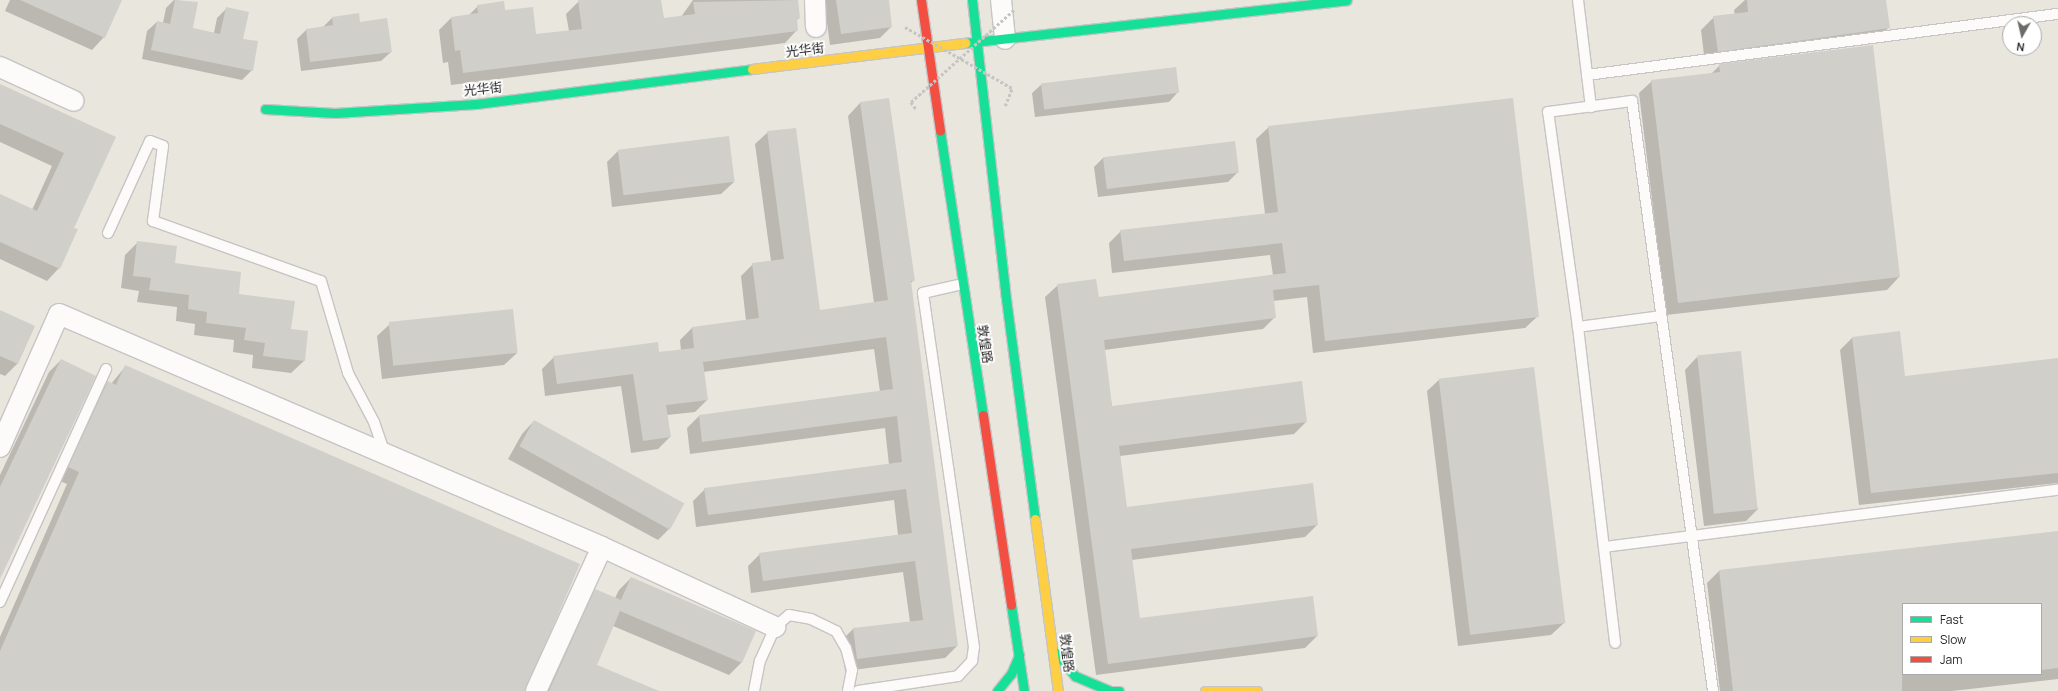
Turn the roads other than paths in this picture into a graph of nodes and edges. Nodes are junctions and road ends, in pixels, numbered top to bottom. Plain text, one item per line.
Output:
1 (815, 0) edge
2 (921, 0) edge
3 (972, 0) edge
4 (1347, 0) edge
5 (1578, 0) edge
6 (1007, 5) edge
7 (2058, 14) edge
8 (816, 27) dead end
9 (1005, 39) junction
10 (977, 42) junction
11 (927, 47) junction
12 (0, 67) edge
13 (1587, 75) junction
14 (74, 101) dead end
15 (1591, 107) junction
16 (265, 109) dead end
17 (108, 233) dead end
18 (963, 284) junction
19 (1661, 316) junction
20 (1578, 328) junction
21 (106, 369) dead end
22 (0, 447) edge
23 (385, 455) junction
24 (2058, 490) edge
25 (1692, 536) junction
26 (602, 547) junction
27 (1604, 547) junction
28 (0, 602) edge
29 (775, 626) junction
30 (1615, 643) dead end
31 (1053, 649) junction
32 (1020, 655) junction
33 (536, 691) edge
34 (754, 691) edge
35 (848, 691) edge
36 (858, 691) edge
37 (997, 691) edge
38 (1024, 691) edge
39 (1058, 691) edge
40 (1119, 691) edge
41 (1205, 691) edge
42 (1257, 691) edge
43 (1713, 691) edge

1 - 8 street
2 - 11 main road, 敦煌路
3 - 10 main road, 敦煌路
4 - 9 main road, 光华街
5 - 13 lane
6 - 9 street
7 - 13 lane
9 - 10 main road, 光华街
10 - 11 main road, 光华街
10 - 31 main road, 敦煌路
11 - 16 main road, 光华街
11 - 18 main road, 敦煌路
12 - 14 street
13 - 15 lane
15 - 19 lane
15 - 20 lane
17 - 23 lane
18 - 32 main road, 敦煌路
18 - 36 lane
19 - 20 lane
19 - 25 lane
20 - 27 lane
21 - 28 lane
22 - 23 street
23 - 26 street
24 - 25 lane
25 - 27 lane
25 - 43 lane
26 - 29 street
26 - 33 street
27 - 30 lane
29 - 34 lane
29 - 35 lane
31 - 39 main road, 敦煌路
31 - 40 main road
32 - 37 main road
32 - 38 main road, 敦煌路
41 - 42 main road

